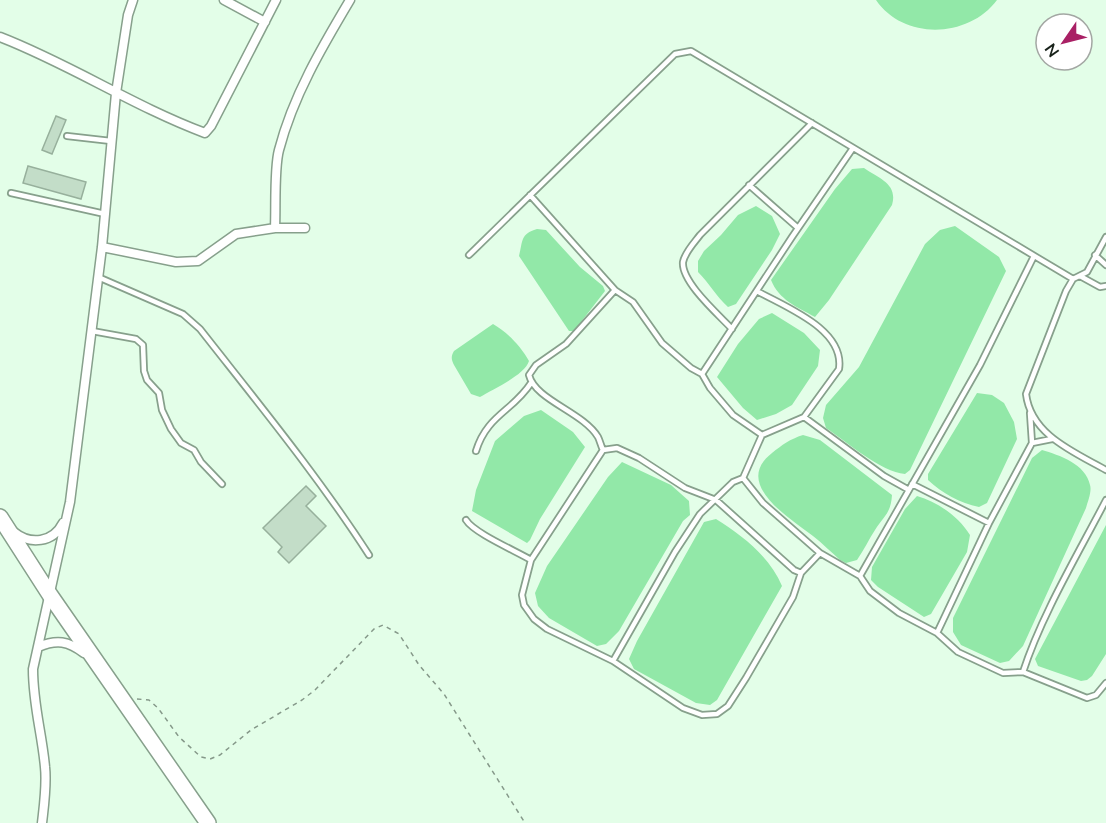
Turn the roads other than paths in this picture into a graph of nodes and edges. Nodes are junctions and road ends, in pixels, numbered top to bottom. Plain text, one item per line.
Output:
1 (133, 0) edge
2 (224, 0) edge
3 (276, 0) edge
4 (350, 0) edge
5 (265, 22) junction
6 (0, 37) edge
7 (116, 93) junction
8 (812, 123) junction
9 (67, 136) dead end
10 (111, 141) junction
11 (853, 148) junction
12 (749, 185) junction
13 (11, 193) dead end
14 (530, 195) junction
15 (105, 214) junction
16 (275, 228) junction
17 (305, 228) dead end
18 (798, 228) junction
19 (1106, 237) edge
20 (102, 247) junction
21 (469, 255) dead end
22 (1095, 255) junction
23 (1034, 256) junction
24 (1106, 265) edge
25 (1080, 276) junction
26 (98, 277) junction
27 (1073, 279) junction
28 (1106, 286) edge
29 (615, 290) junction
30 (757, 291) junction
31 (732, 329) junction
32 (92, 331) junction
33 (702, 374) junction
34 (531, 383) junction
35 (1030, 413) junction
36 (804, 417) junction
37 (762, 435) junction
38 (1052, 439) junction
39 (1032, 443) junction
40 (603, 450) junction
41 (476, 451) dead end
42 (1106, 470) edge
43 (743, 478) junction
44 (222, 483) dead end
45 (912, 484) junction
46 (909, 490) junction
47 (716, 500) junction
48 (1106, 500) edge
49 (70, 502) junction
50 (0, 516) edge
51 (466, 520) dead end
52 (988, 523) junction
53 (820, 554) junction
54 (369, 555) dead end
55 (531, 560) junction
56 (801, 573) junction
57 (860, 576) junction
58 (50, 595) junction
59 (937, 633) junction
60 (38, 647) junction
61 (613, 661) junction
62 (98, 664) junction
63 (1023, 672) junction
64 (1106, 683) edge
65 (42, 823) edge
66 (208, 823) edge

1 - 7 street
2 - 5 street
3 - 5 street
4 - 16 street
5 - 7 street
6 - 7 street
7 - 10 street
8 - 11 lane
8 - 12 lane
8 - 14 lane
9 - 10 lane
10 - 15 street
11 - 18 lane
11 - 23 lane
12 - 18 lane
12 - 31 lane
13 - 15 lane
14 - 21 lane
14 - 29 lane
15 - 20 street
16 - 17 street
16 - 20 street
18 - 30 lane
19 - 22 lane
20 - 26 street
22 - 24 lane
22 - 25 lane
23 - 27 lane
23 - 45 lane
25 - 27 lane
25 - 28 lane
26 - 32 street
26 - 54 lane
27 - 35 lane
29 - 33 lane
29 - 34 lane
30 - 31 lane
30 - 36 lane
31 - 33 lane
32 - 44 lane
32 - 49 street
33 - 37 lane
34 - 40 lane
34 - 41 lane
35 - 38 lane
35 - 39 lane
36 - 37 lane
36 - 46 lane
37 - 43 lane
38 - 39 lane
38 - 42 lane
39 - 52 lane
40 - 47 lane
40 - 55 lane
43 - 47 lane
43 - 53 lane
45 - 46 lane
45 - 52 lane
46 - 57 lane
47 - 56 lane
47 - 61 lane
48 - 63 lane
49 - 50 street
49 - 58 street
50 - 58 highway
51 - 55 lane
52 - 59 lane
53 - 56 lane
53 - 57 lane
55 - 61 lane
56 - 61 lane
57 - 59 lane
58 - 60 street
58 - 62 highway
59 - 63 lane
60 - 62 street
60 - 65 street
62 - 66 highway
63 - 64 lane

